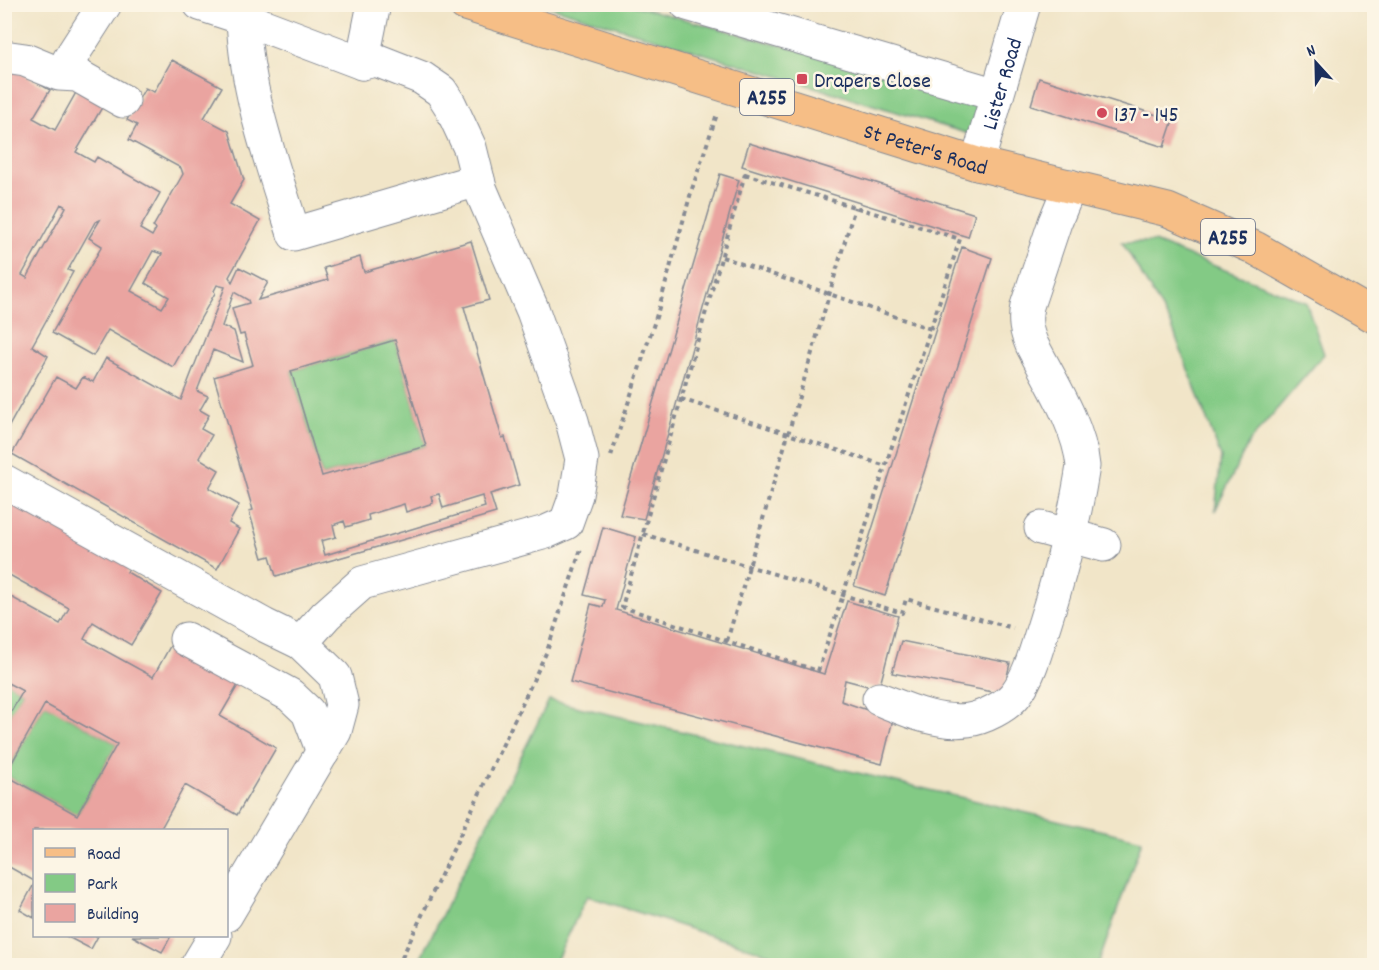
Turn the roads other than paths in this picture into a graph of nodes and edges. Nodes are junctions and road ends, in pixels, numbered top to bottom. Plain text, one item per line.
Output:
1 (105, 4) edge
2 (200, 4) edge
3 (374, 4) edge
4 (465, 4) edge
5 (687, 4) edge
6 (1024, 4) edge
7 (243, 18) junction
8 (4, 57) edge
9 (69, 60) dead end
10 (362, 63) junction
11 (997, 95) junction
12 (123, 101) dead end
13 (977, 164) junction
14 (478, 180) junction
15 (1070, 186) junction
16 (1374, 316) edge
17 (4, 481) edge
18 (1055, 532) junction
19 (1104, 545) dead end
20 (186, 639) dead end
21 (301, 643) junction
22 (879, 699) dead end
23 (323, 752) junction
24 (228, 912) edge
25 (213, 937) edge
26 (197, 966) edge

1 - 9 street
2 - 7 street
3 - 10 street
4 - 13 main road, St Peter's Road / A255
5 - 11 street
6 - 11 street, Lister Road
7 - 10 street
7 - 14 street
8 - 12 street
10 - 14 street
11 - 13 street, Lister Road
13 - 15 main road, St Peter's Road / A255
14 - 21 street
15 - 16 main road, St Peter's Road / A255
15 - 18 street
17 - 21 street
18 - 19 street
18 - 22 street
20 - 23 street
21 - 23 street
23 - 24 street
25 - 26 street

